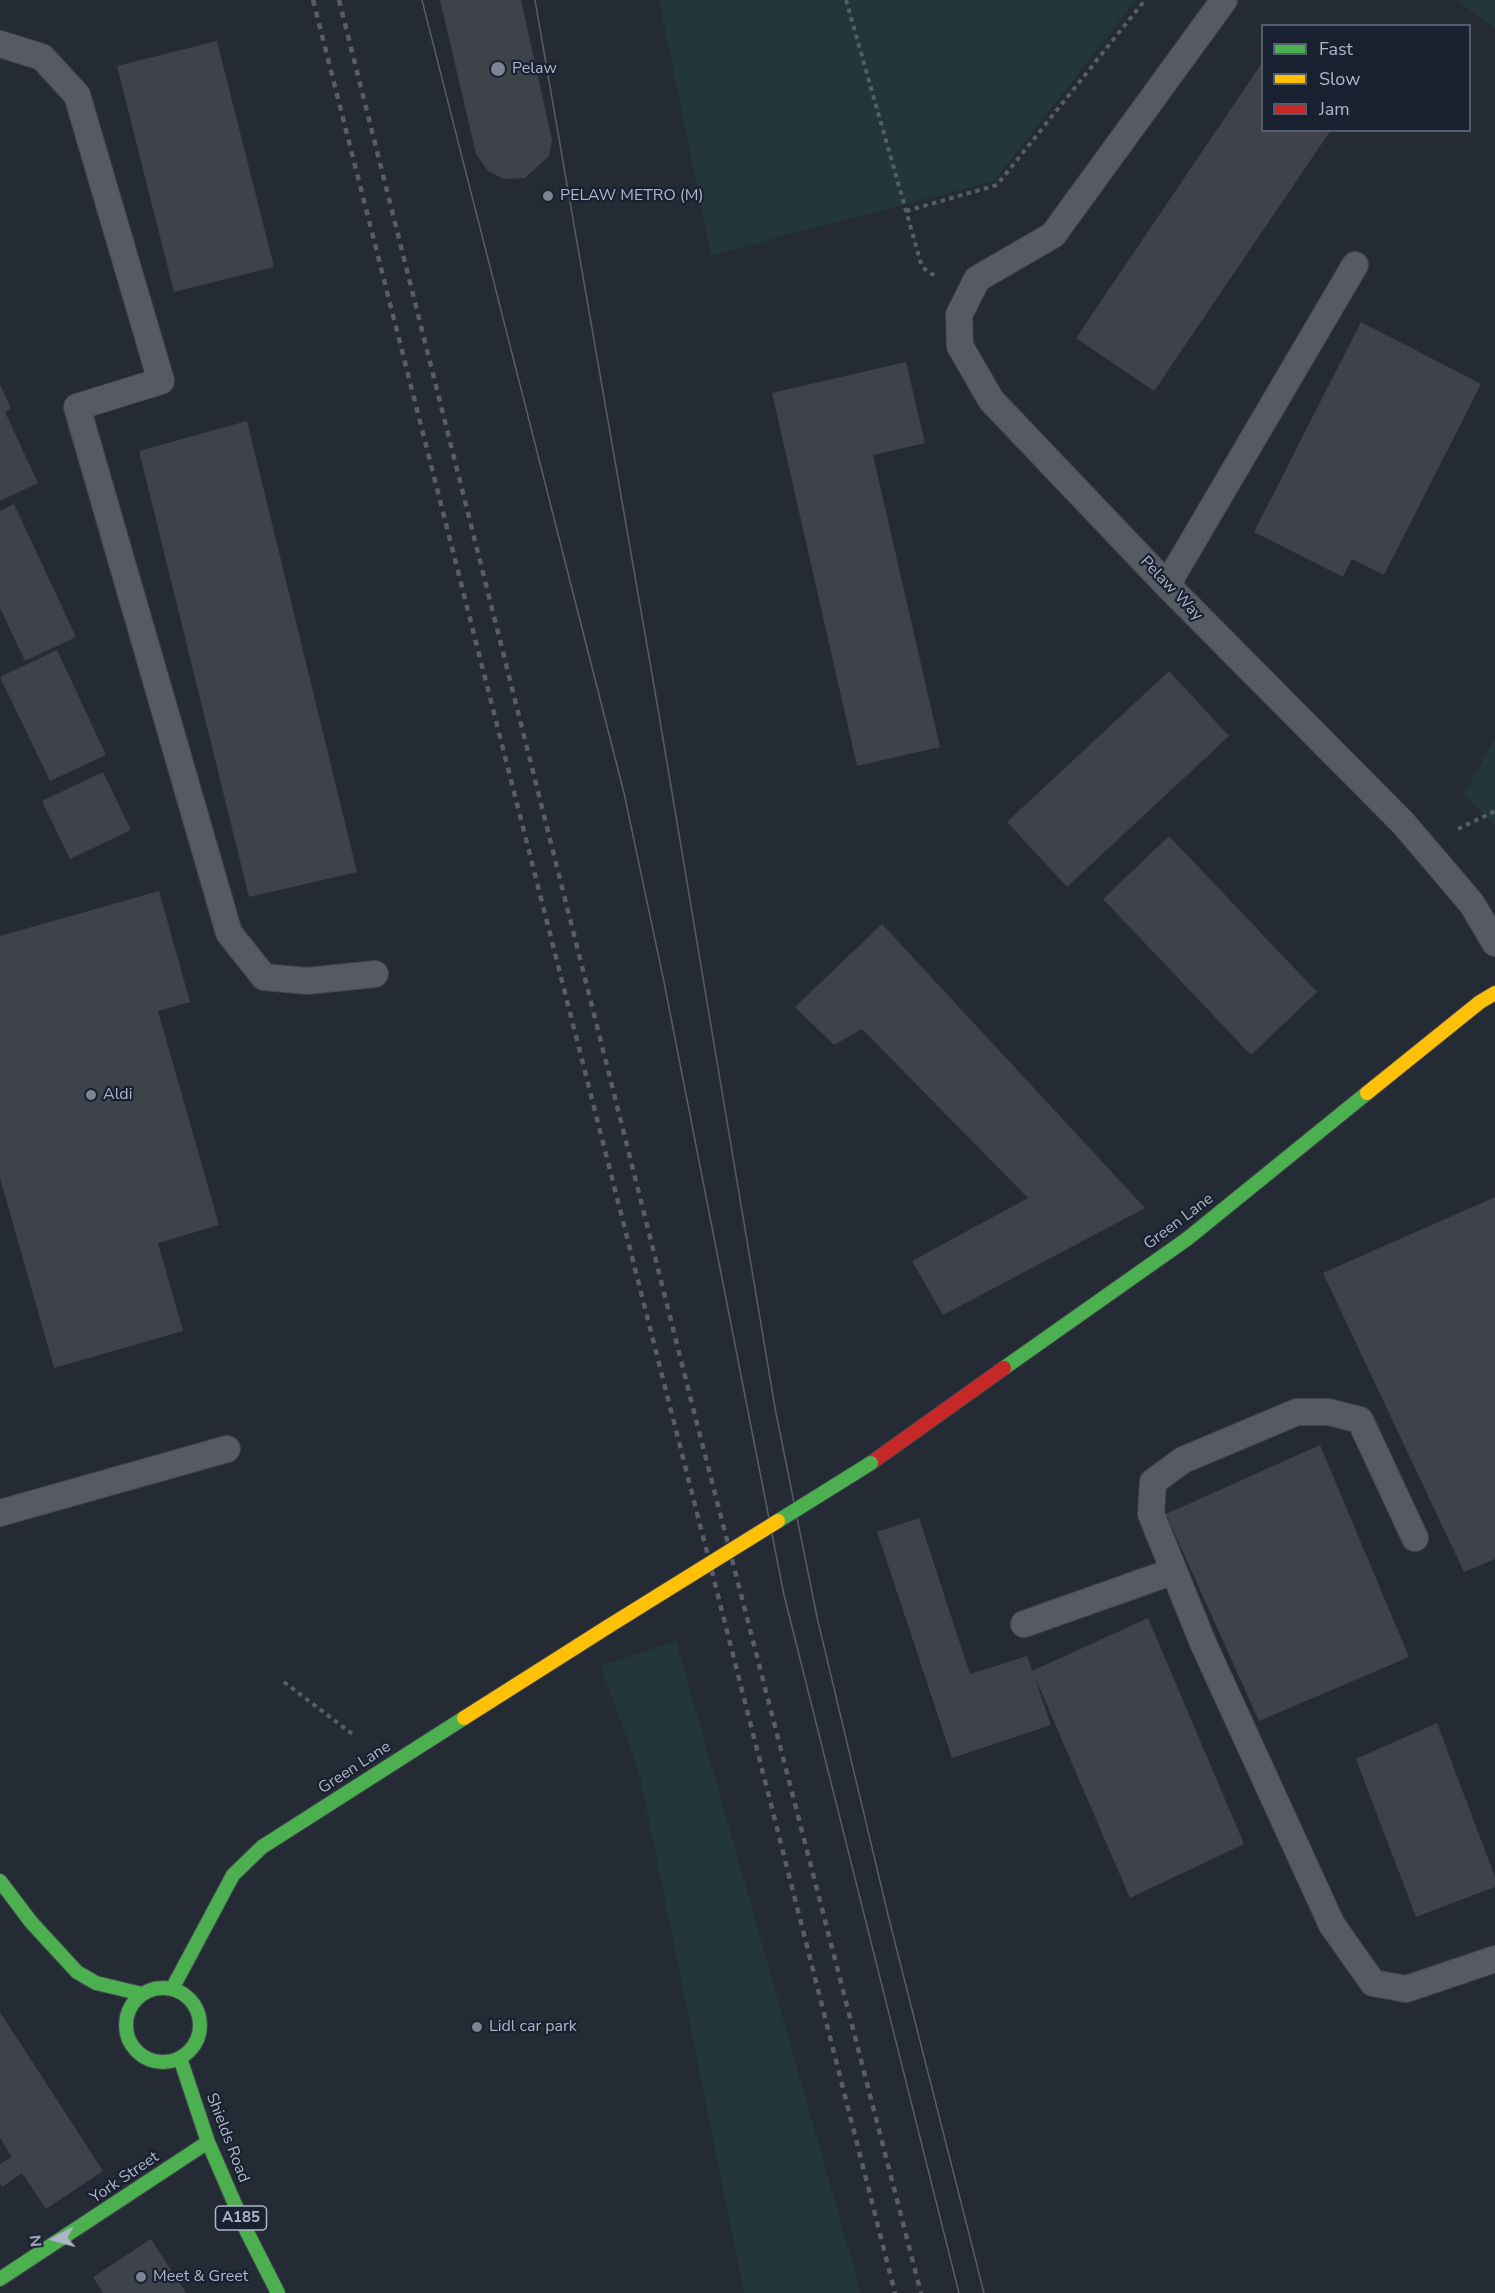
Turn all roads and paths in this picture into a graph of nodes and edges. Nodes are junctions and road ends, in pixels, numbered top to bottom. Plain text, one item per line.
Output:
1 (846, 0) edge
2 (1145, 0) edge
3 (1224, 0) edge
4 (0, 45) edge
5 (906, 211) junction
6 (1356, 265) dead end
7 (968, 297) junction
8 (1167, 585) junction
9 (1495, 944) edge
10 (375, 974) dead end
11 (1495, 993) edge
12 (226, 1449) dead end
13 (0, 1513) edge
14 (1415, 1538) dead end
15 (1174, 1571) junction
16 (1024, 1624) dead end
17 (284, 1682) dead end
18 (392, 1764) junction
19 (0, 1881) edge
20 (1495, 1959) edge
21 (172, 1989) junction
22 (142, 1994) junction
23 (180, 2058) junction
24 (208, 2142) junction
25 (6, 2279) edge
26 (278, 2293) edge

1 - 5 path
2 - 5 path
3 - 7 lane, Pelaw Way
4 - 10 lane
5 - 7 path
6 - 8 lane
7 - 8 lane, Pelaw Way
8 - 9 lane, Pelaw Way
11 - 18 street, Green Lane, bridge
12 - 13 lane
14 - 15 lane
15 - 16 lane
15 - 20 lane
17 - 18 path
18 - 21 street, Green Lane
19 - 22 street
21 - 22 street
21 - 23 street
22 - 23 street
23 - 24 street, Shields Road / A185
24 - 25 street, York Street
24 - 26 street, Shields Road / A185

